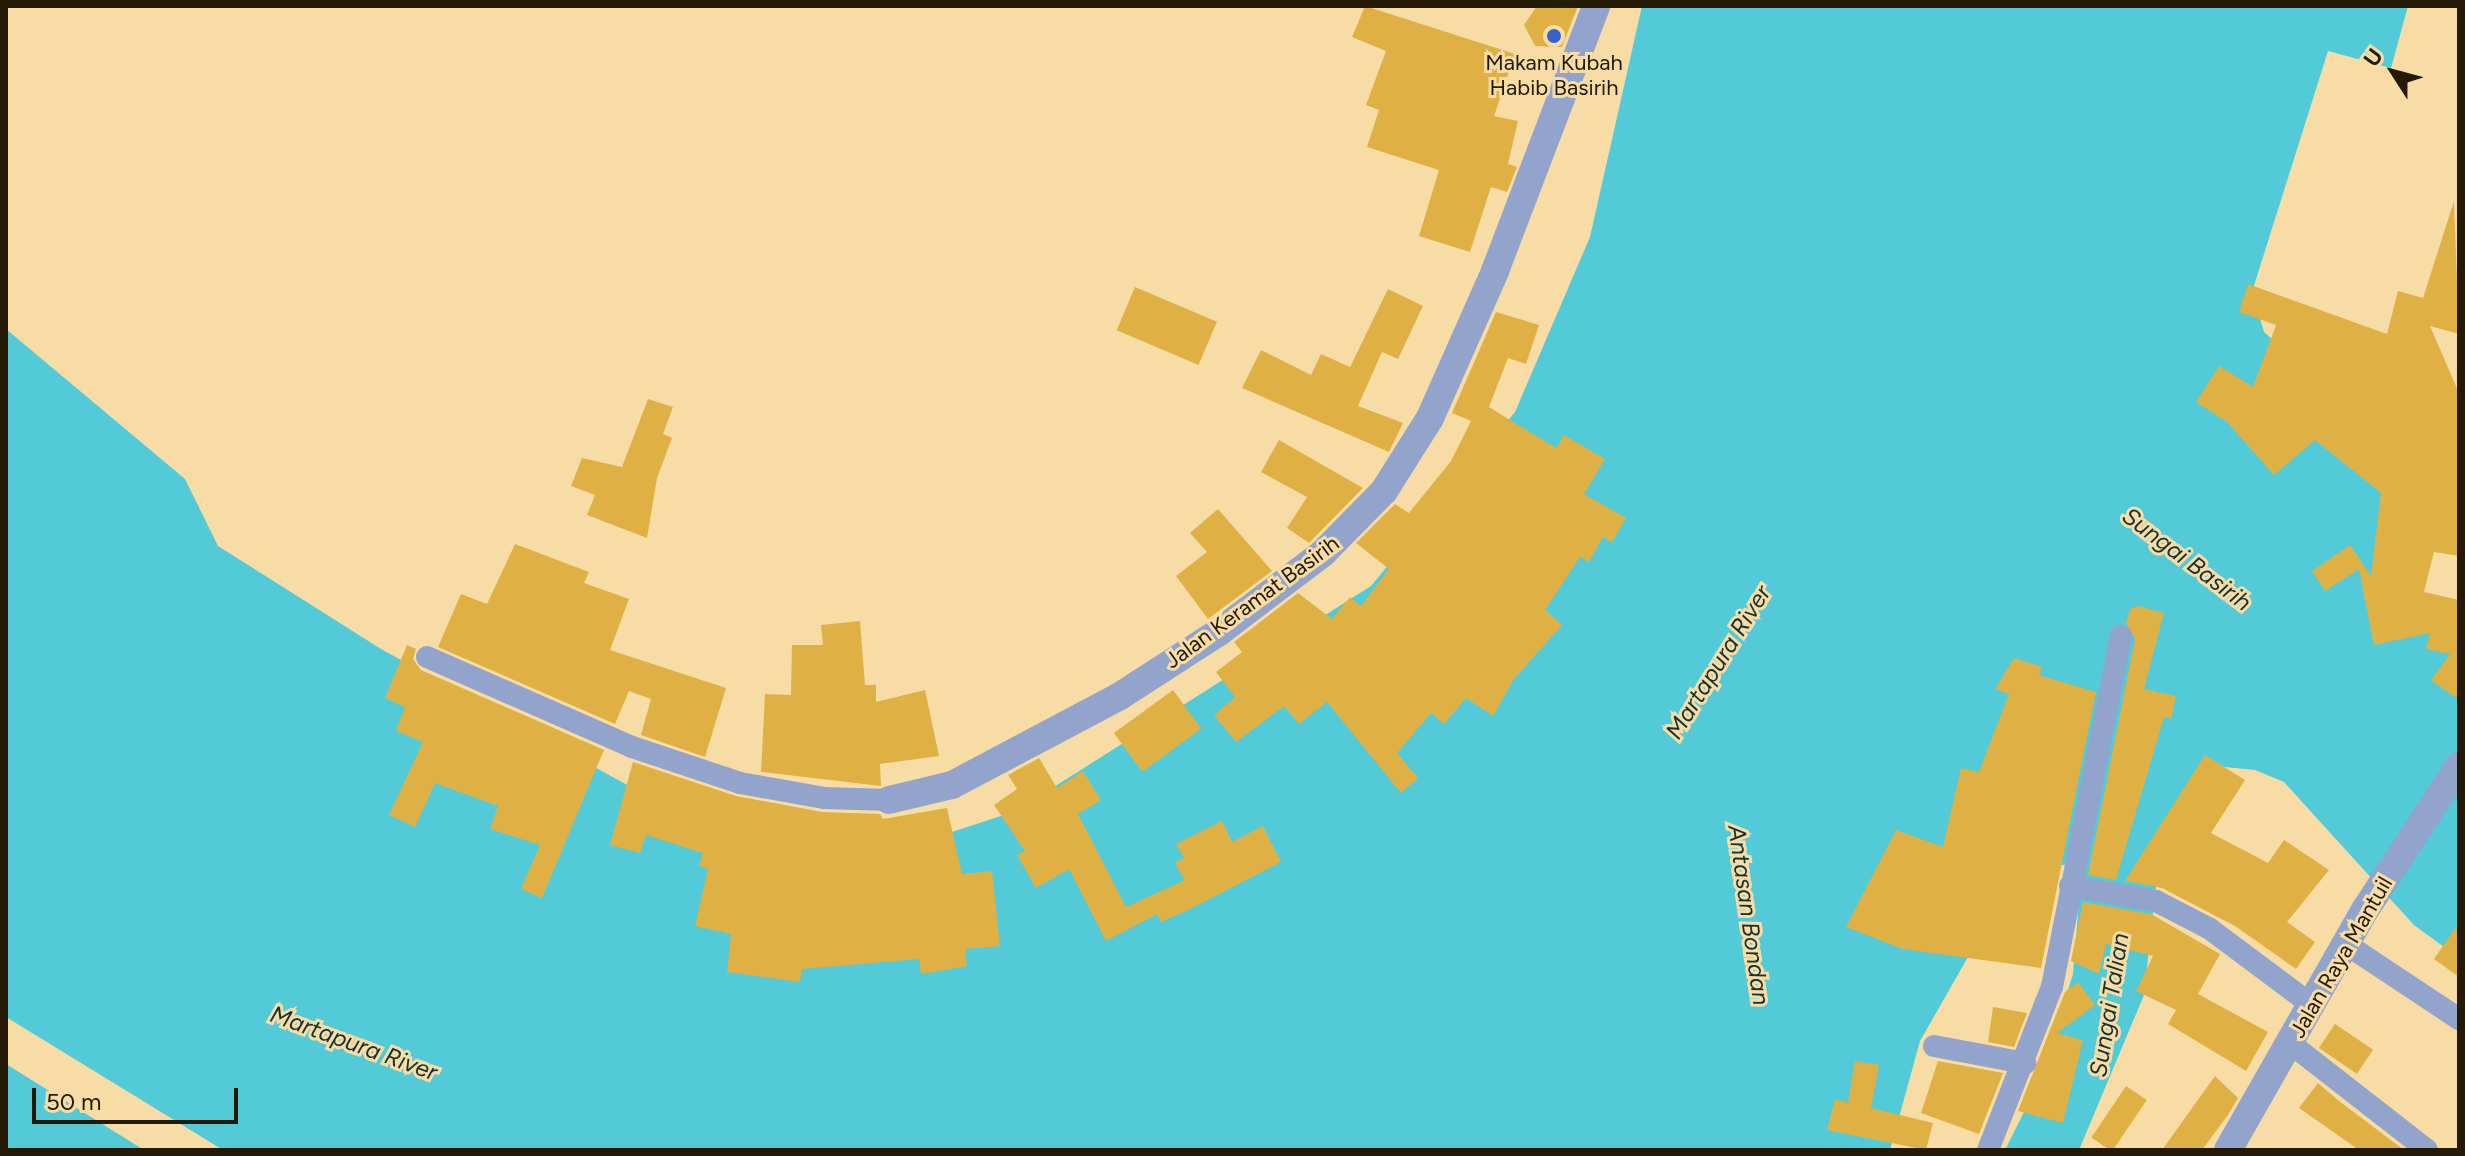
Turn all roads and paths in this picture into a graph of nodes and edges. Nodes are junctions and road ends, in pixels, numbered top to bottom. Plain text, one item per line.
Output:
1 (1596, 6) edge
2 (2121, 636) dead end
3 (427, 657) dead end
4 (2459, 766) edge
5 (889, 800) joint
6 (2070, 886) junction
7 (2346, 944) junction
8 (2309, 1003) junction
9 (2459, 1019) edge
10 (2291, 1044) junction
11 (1934, 1046) dead end
12 (2025, 1063) junction
13 (1988, 1150) edge
14 (2228, 1150) edge
15 (2427, 1150) edge

1 - 5 street, Jalan Keramat Basirih
2 - 6 street
3 - 5 street
4 - 7 street, Jalan Raya Mantuil
6 - 8 street
6 - 12 street
7 - 8 street, Jalan Raya Mantuil
7 - 9 street
8 - 10 street, Jalan Raya Mantuil
10 - 14 street, Jalan Raya Mantuil
10 - 15 street
11 - 12 street
12 - 13 street

